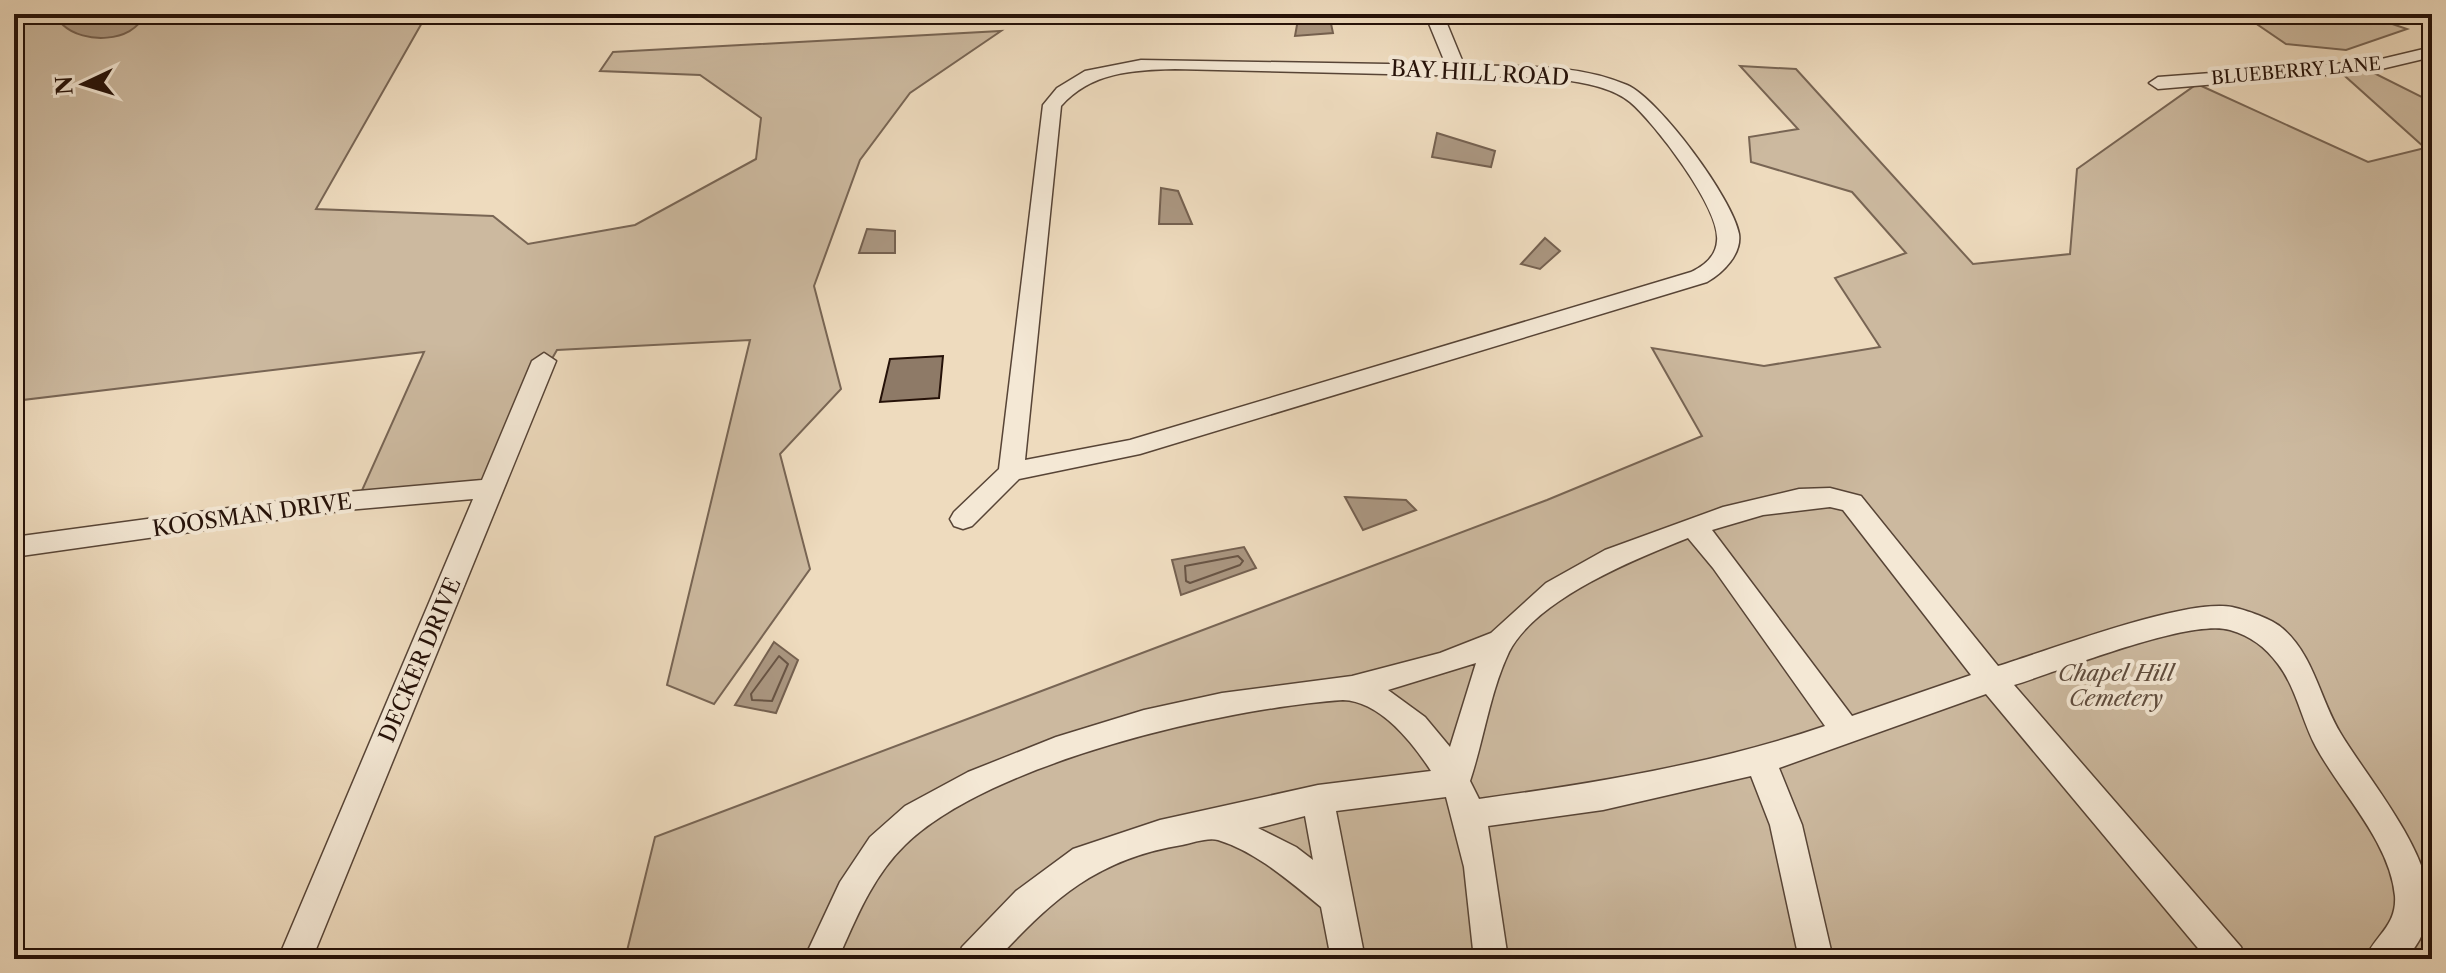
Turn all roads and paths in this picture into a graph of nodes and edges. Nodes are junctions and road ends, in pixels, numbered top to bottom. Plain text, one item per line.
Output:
1 (1434, 14) edge
2 (2432, 52) edge
3 (1457, 70) junction
4 (2158, 83) dead end
5 (544, 361) dead end
6 (1011, 472) junction
7 (491, 488) junction
8 (963, 519) dead end
9 (1694, 528) junction
10 (14, 547) edge
11 (1500, 641) junction
12 (1992, 680) junction
13 (1353, 688) junction
14 (1845, 730) junction
15 (1761, 761) junction
16 (1454, 782) junction
17 (1318, 799) junction
18 (1469, 815) junction
19 (1218, 824) junction
20 (1334, 897) junction
21 (295, 959) edge
22 (821, 959) edge
23 (974, 959) edge
24 (1348, 959) edge
25 (1491, 959) edge
26 (1816, 959) edge
27 (2229, 959) edge
28 (2382, 959) edge

1 - 3 street
2 - 4 street, BLUEBERRY LANE
3 - 6 street, BAY HILL ROAD
3 - 6 street, BAY HILL ROAD
5 - 7 street, DECKER DRIVE
6 - 8 street
7 - 10 street, KOOSMAN DRIVE
7 - 21 street, DECKER DRIVE
9 - 11 street
9 - 12 street
9 - 14 street
11 - 13 street
11 - 16 street
12 - 14 street
12 - 27 street
12 - 28 street
13 - 16 street
13 - 22 street
14 - 15 street
15 - 18 street
15 - 26 street
16 - 17 street
16 - 18 street
17 - 19 street
17 - 20 street
18 - 25 street
19 - 20 street
19 - 23 street
20 - 24 street

